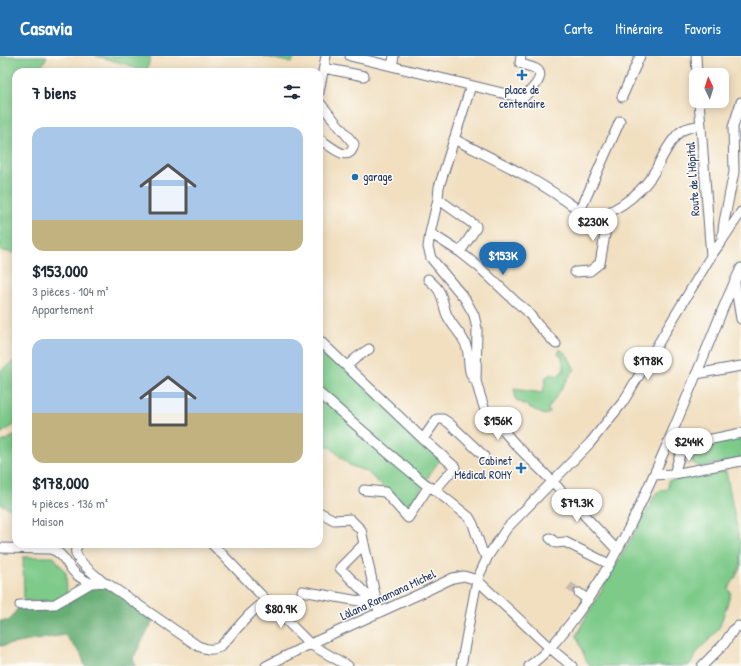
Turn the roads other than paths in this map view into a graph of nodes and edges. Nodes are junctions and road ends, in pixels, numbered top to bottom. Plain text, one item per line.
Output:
1 (326, 56) edge
2 (350, 56) edge
3 (394, 56) edge
4 (521, 56) edge
5 (640, 56) edge
6 (696, 56) edge
7 (392, 66) junction
8 (324, 68) junction
9 (697, 68) edge
10 (323, 73) edge
11 (364, 76) dead end
12 (471, 86) junction
13 (622, 97) dead end
14 (741, 102) edge
15 (323, 107) edge
16 (700, 108) edge
17 (620, 121) dead end
18 (701, 125) junction
19 (454, 139) junction
20 (323, 141) edge
21 (438, 199) junction
22 (580, 211) junction
23 (609, 212) junction
24 (741, 212) edge
25 (430, 233) junction
26 (721, 242) junction
27 (460, 252) junction
28 (711, 256) junction
29 (741, 268) edge
30 (575, 272) dead end
31 (428, 280) dead end
32 (735, 283) junction
33 (741, 319) edge
34 (323, 344) edge
35 (556, 344) dead end
36 (369, 348) dead end
37 (347, 366) junction
38 (741, 366) edge
39 (696, 374) junction
40 (476, 382) junction
41 (323, 396) edge
42 (741, 434) edge
43 (670, 438) junction
44 (423, 439) junction
45 (683, 445) junction
46 (484, 456) dead end
47 (741, 461) edge
48 (674, 474) junction
49 (654, 475) junction
50 (552, 481) junction
51 (432, 488) junction
52 (364, 490) dead end
53 (323, 514) edge
54 (550, 538) dead end
55 (364, 544) junction
56 (0, 548) edge
57 (76, 548) edge
58 (216, 548) edge
59 (618, 550) junction
60 (488, 556) junction
61 (609, 564) junction
62 (477, 580) junction
63 (103, 582) junction
64 (91, 583) junction
65 (302, 590) dead end
66 (579, 593) tunnel mouth
67 (266, 600) junction
68 (588, 600) junction
69 (20, 605) dead end
70 (378, 609) junction
71 (741, 627) edge
72 (310, 644) junction
73 (550, 648) junction
74 (533, 665) edge
75 (266, 666) edge
76 (348, 666) edge
77 (461, 666) edge
78 (572, 666) edge
79 (702, 666) edge

1 - 8 street
2 - 7 street
3 - 7 street
4 - 12 street
5 - 13 street
6 - 9 street
7 - 12 street
8 - 10 street
8 - 11 street
12 - 19 street
14 - 26 street
15 - 20 street
16 - 18 street, Route de l'Hôpital
17 - 22 street
18 - 23 street
18 - 28 street, Route de l'Hôpital
19 - 21 street
19 - 22 street
21 - 25 street
21 - 27 street
22 - 23 street
23 - 30 street
24 - 26 street
25 - 27 street
25 - 40 street
26 - 28 street
27 - 35 street
28 - 50 street
29 - 32 street
31 - 40 street
32 - 33 street
32 - 39 street
34 - 37 street
36 - 37 street
37 - 44 street
38 - 39 street
39 - 43 street
40 - 50 street
41 - 51 street
42 - 45 street
43 - 45 street
43 - 49 street
44 - 46 street
44 - 51 street
45 - 48 street
47 - 48 street
48 - 49 street
49 - 59 street
50 - 59 street
50 - 60 street
51 - 52 street
51 - 60 street
53 - 55 street
54 - 61 street
55 - 70 street
55 - 70 street
56 - 64 street
57 - 63 street
58 - 67 street
59 - 61 street
60 - 62 street
61 - 68 street
62 - 70 street, Làlana Ranamana Michel
62 - 73 street
62 - 77 street
63 - 64 street
63 - 67 street
64 - 69 street
65 - 70 street
66 - 68 street
67 - 72 street
68 - 73 street
70 - 72 street, Làlana Ranamana Michel
71 - 79 street
72 - 75 street, Làlana Ranamana Michel
72 - 76 street
73 - 74 street
73 - 78 street

